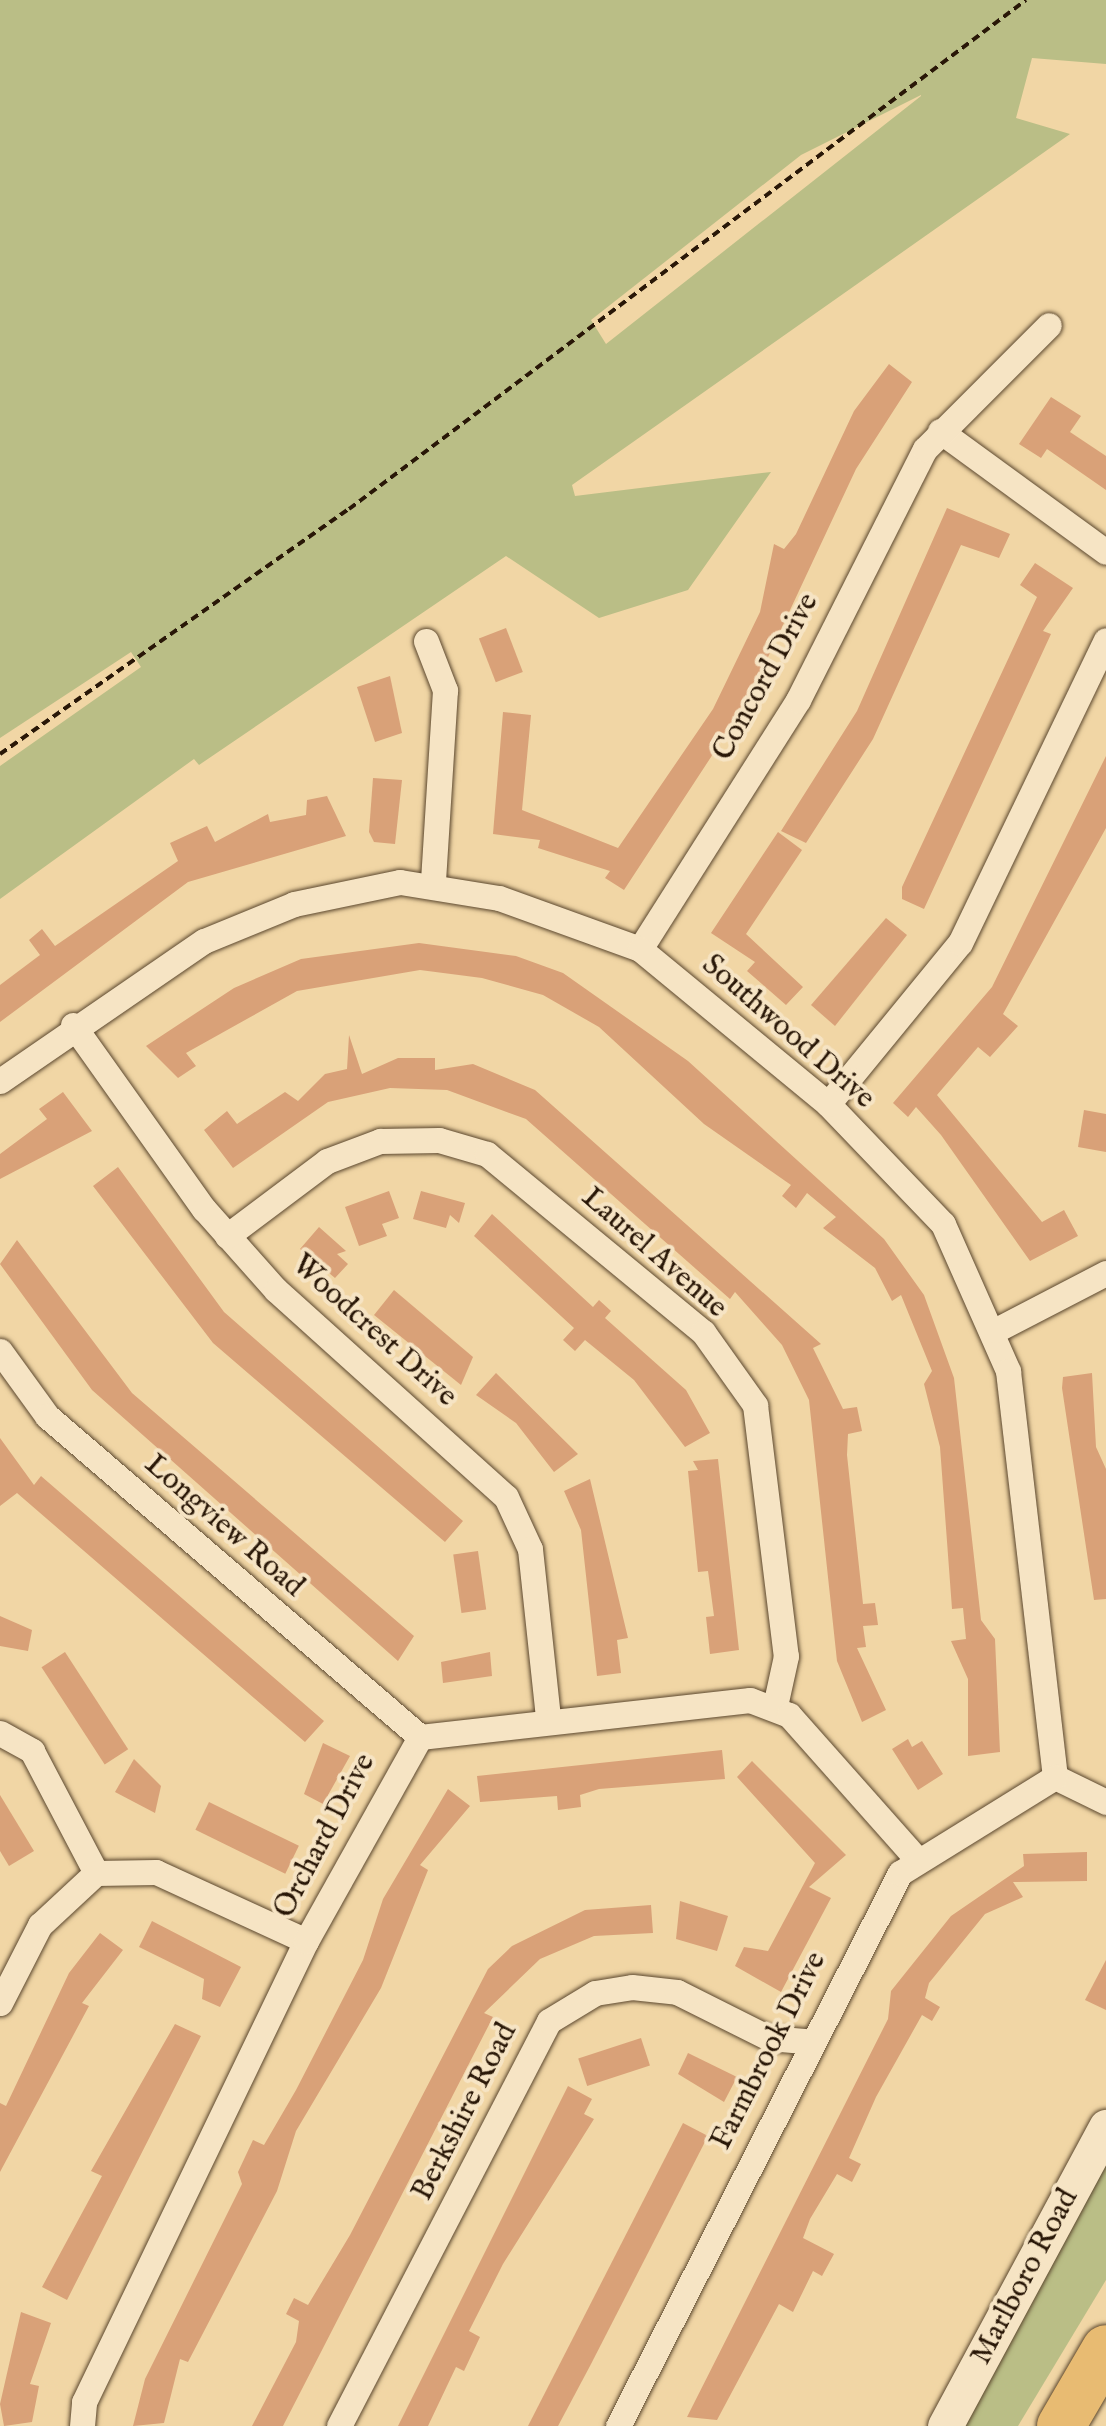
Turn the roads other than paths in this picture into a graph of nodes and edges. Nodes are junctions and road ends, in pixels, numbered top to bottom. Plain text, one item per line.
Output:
1 (1049, 326) dead end
2 (940, 431) junction
3 (1106, 552) edge
4 (1106, 640) edge
5 (426, 641) dead end
6 (433, 883) junction
7 (640, 949) junction
8 (73, 1025) junction
9 (0, 1081) edge
10 (828, 1104) junction
11 (227, 1236) junction
12 (1106, 1273) edge
13 (996, 1330) junction
14 (0, 1351) edge
15 (10, 1388) edge
16 (775, 1706) junction
17 (548, 1716) junction
18 (0, 1732) edge
19 (420, 1737) junction
20 (1055, 1777) junction
21 (1106, 1802) edge
22 (916, 1857) junction
23 (96, 1873) junction
24 (306, 1941) junction
25 (0, 2003) edge
26 (807, 2041) junction
27 (1106, 2127) edge
28 (1106, 2349) edge
29 (82, 2426) edge
30 (339, 2426) edge
31 (618, 2426) edge
32 (945, 2426) edge
33 (1061, 2426) edge

1 - 2 street, Concord Drive
2 - 3 street
2 - 7 street, Concord Drive
4 - 10 street
5 - 6 street
6 - 7 street, Southwood Drive
6 - 8 street, Southwood Drive
7 - 10 street, Southwood Drive
8 - 9 street, Southwood Drive
8 - 11 street, Woodcrest Drive
10 - 13 street, Southwood Drive
11 - 16 street, Laurel Avenue
11 - 17 street, Woodcrest Drive
12 - 13 street
13 - 20 street, Southwood Drive
14 - 15 street, Longview Road
15 - 19 street, Longview Road
16 - 17 street
16 - 22 street
17 - 19 street
18 - 23 street
19 - 24 street, Orchard Drive
20 - 21 street
20 - 22 street, Farmbrook Drive
22 - 26 street, Farmbrook Drive
23 - 24 street
23 - 25 street
24 - 29 street, Orchard Drive
26 - 30 street, Berkshire Road
26 - 31 street, Farmbrook Drive
27 - 32 street, Marlboro Road
28 - 33 highway

